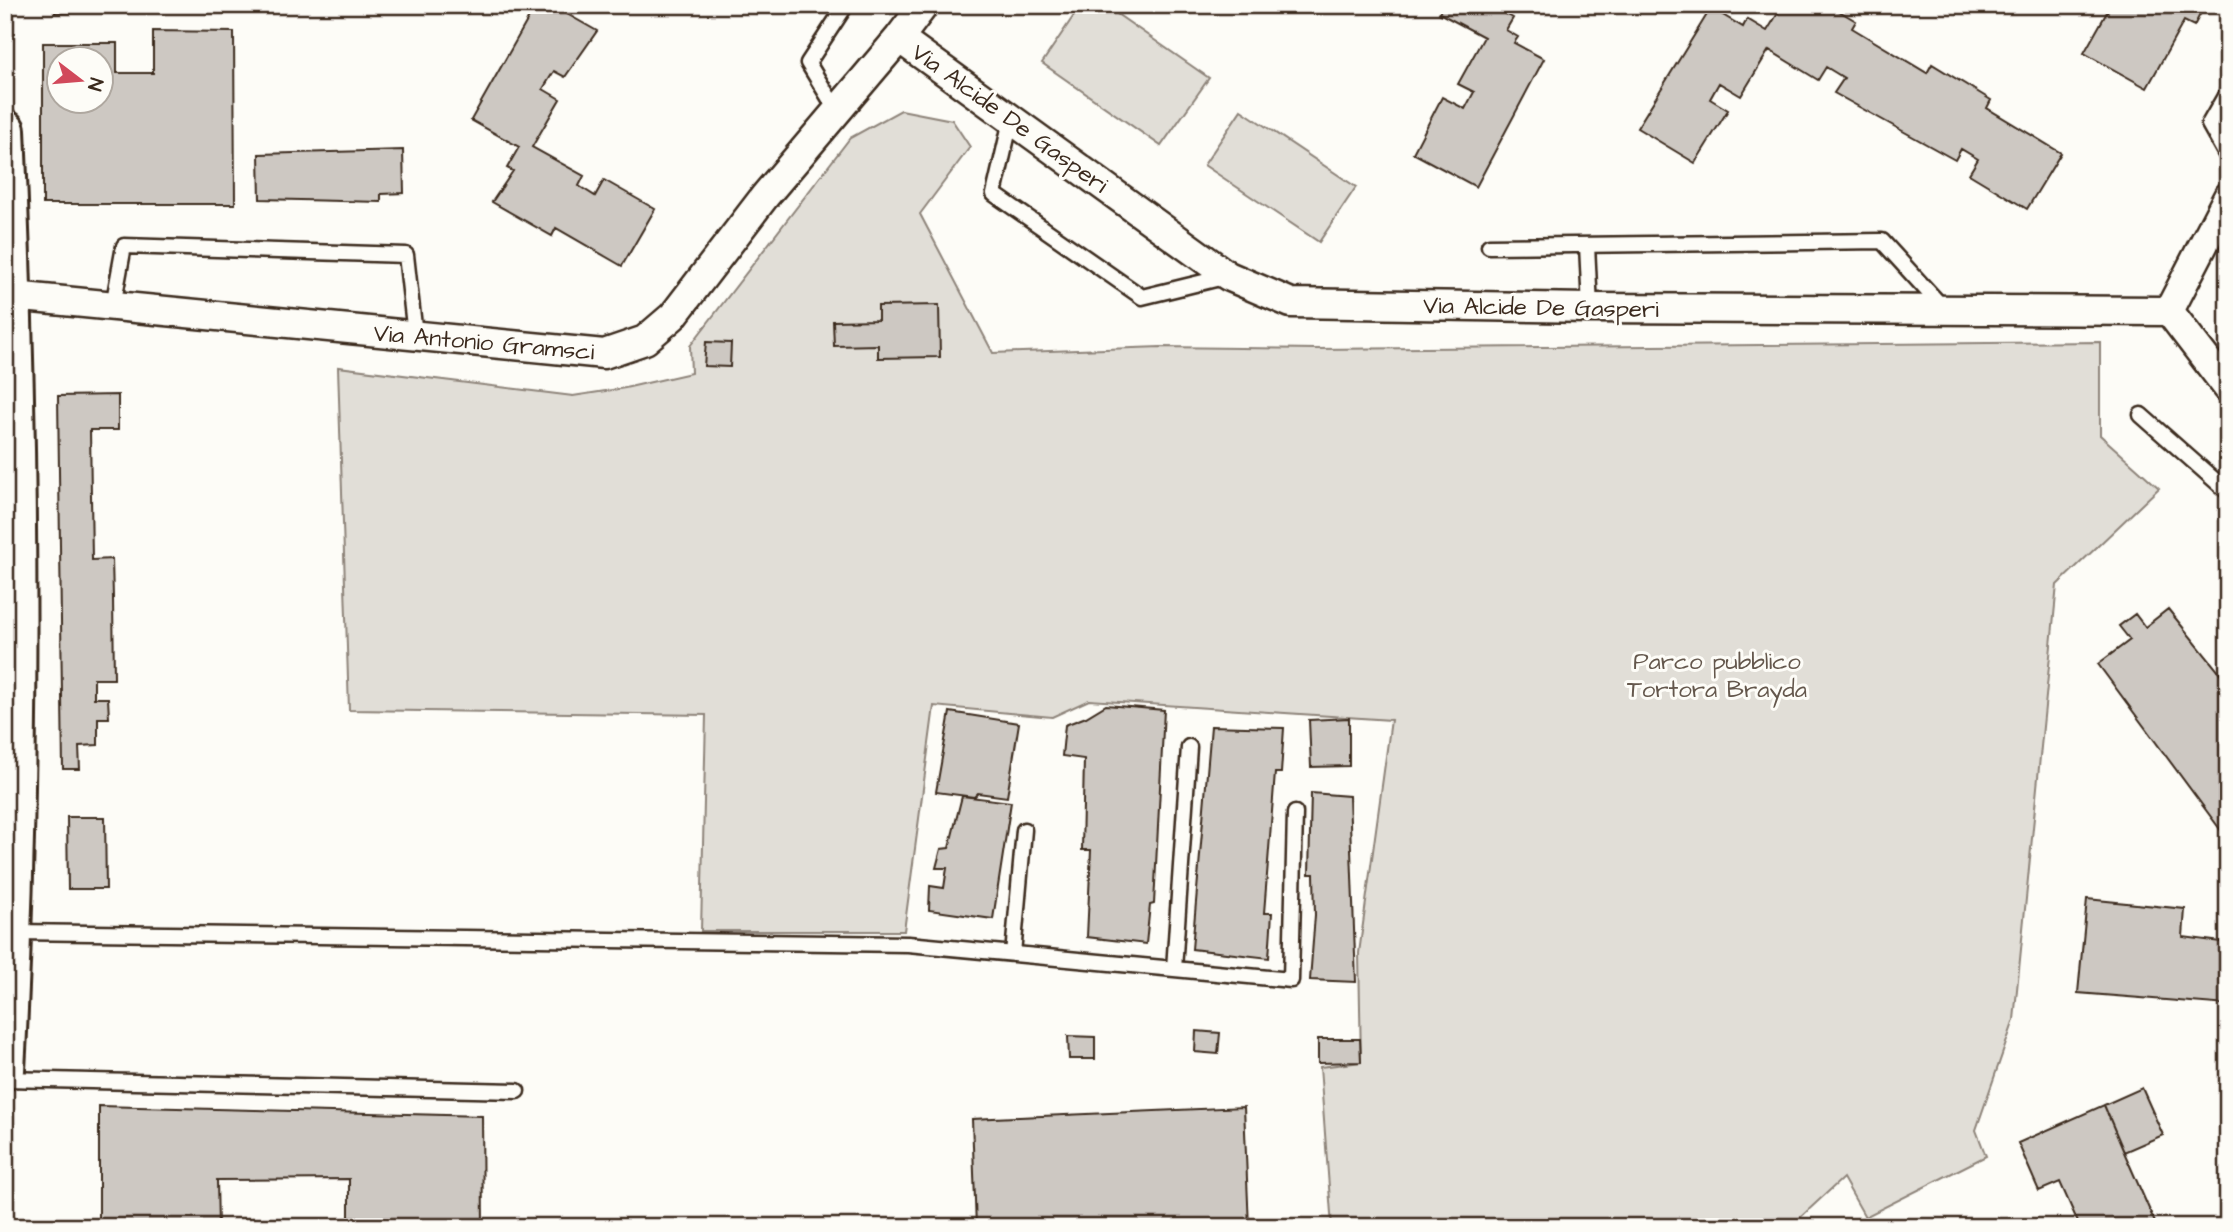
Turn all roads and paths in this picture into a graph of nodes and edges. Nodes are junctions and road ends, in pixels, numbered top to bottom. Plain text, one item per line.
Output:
1 (846, 5) edge
2 (924, 5) edge
3 (899, 38) junction
4 (2228, 92) edge
5 (837, 111) junction
6 (1011, 120) junction
7 (5, 130) edge
8 (2228, 158) edge
9 (2228, 197) edge
10 (1587, 245) junction
11 (1489, 246) dead end
12 (1228, 276) junction
13 (13, 296) junction
14 (113, 306) junction
15 (1590, 308) junction
16 (1945, 310) junction
17 (2169, 311) junction
18 (415, 335) junction
19 (2228, 387) edge
20 (2141, 415) dead end
21 (2228, 492) edge
22 (1189, 747) dead end
23 (1295, 813) dead end
24 (1024, 830) dead end
25 (12, 932) junction
26 (1013, 954) junction
27 (1174, 969) junction
28 (5, 1070) edge
29 (5, 1079) edge
30 (517, 1091) dead end

1 - 5 lane
2 - 3 street, Via Antonio Gramsci
3 - 5 street, Via Antonio Gramsci
3 - 6 street, Via Alcide De Gasperi
4 - 8 lane
5 - 18 street, Via Antonio Gramsci
6 - 12 street, Via Alcide De Gasperi
6 - 12 lane
7 - 13 main road
9 - 17 street
10 - 11 lane
10 - 15 lane
10 - 16 lane
12 - 15 street, Via Alcide De Gasperi
13 - 14 street, Via Antonio Gramsci
13 - 25 main road
14 - 18 street, Via Antonio Gramsci
14 - 18 lane
15 - 16 street, Via Alcide De Gasperi
16 - 17 street, Via Alcide De Gasperi
17 - 19 street
20 - 21 lane
22 - 27 lane
23 - 27 lane
24 - 26 lane
25 - 26 lane
25 - 28 main road
26 - 27 lane
29 - 30 lane

